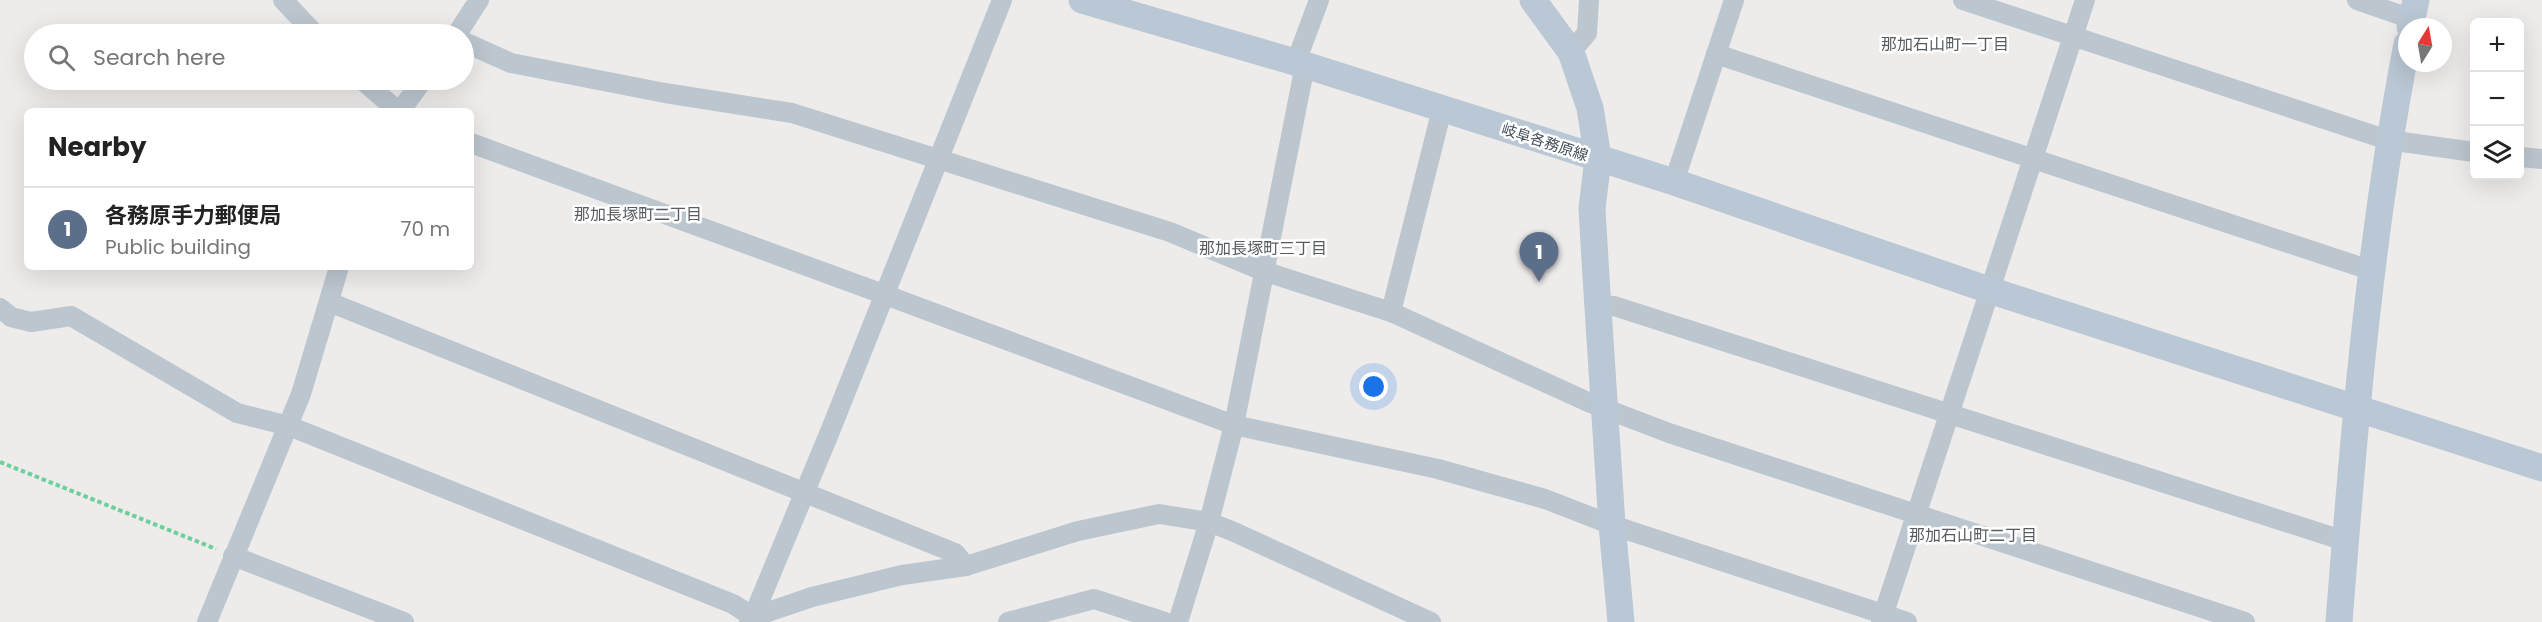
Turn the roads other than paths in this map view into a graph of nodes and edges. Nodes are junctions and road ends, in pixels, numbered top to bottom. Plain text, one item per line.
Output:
1 (283, 0) edge
2 (479, 0) edge
3 (1002, 0) edge
4 (1082, 0) edge
5 (1319, 0) edge
6 (1533, 0) edge
7 (1589, 0) edge
8 (1734, 0) edge
9 (1963, 0) edge
10 (2085, 0) edge
11 (2357, 0) edge
12 (2401, 18) edge
13 (306, 24) edge
14 (463, 24) edge
15 (2073, 37) junction
16 (474, 46) edge
17 (1571, 52) junction
18 (1716, 54) junction
19 (1301, 64) junction
20 (2401, 72) edge
21 (374, 90) edge
22 (415, 90) edge
23 (395, 108) edge
24 (401, 108) edge
25 (1442, 109) junction
26 (2388, 140) junction
27 (474, 144) edge
28 (2470, 151) edge
29 (2034, 157) junction
30 (2524, 157) edge
31 (1598, 158) junction
32 (2542, 159) edge
33 (937, 160) junction
34 (1674, 182) junction
35 (338, 270) edge
36 (2370, 270) junction
37 (1263, 271) junction
38 (1989, 290) junction
39 (883, 294) junction
40 (329, 302) junction
41 (1598, 304) junction
42 (0, 308) edge
43 (1391, 312) junction
44 (2357, 408) junction
45 (1606, 409) junction
46 (1950, 413) junction
47 (1234, 425) junction
48 (289, 426) junction
49 (2542, 468) edge
50 (805, 492) junction
51 (1918, 514) junction
52 (1209, 522) junction
53 (1612, 525) junction
54 (2345, 542) junction
55 (233, 556) junction
56 (966, 566) junction
57 (1062, 615) edge
58 (1882, 618) edge
59 (751, 620) edge
60 (207, 622) edge
61 (404, 622) edge
62 (1008, 622) edge
63 (1166, 622) edge
64 (1178, 622) edge
65 (1431, 622) edge
66 (1621, 622) edge
67 (1907, 622) edge
68 (2244, 622) edge
69 (2339, 622) edge

1 - 13 street
2 - 14 street
3 - 33 street
4 - 19 street, 岐阜各務原線
5 - 19 street
6 - 17 street
7 - 17 street
8 - 18 street
9 - 15 street
10 - 15 street
11 - 12 street
15 - 26 street
15 - 29 street
16 - 33 street
17 - 31 street
18 - 29 street
18 - 34 street
19 - 25 street, 岐阜各務原線
19 - 37 street
20 - 26 street
21 - 23 street
22 - 24 street
25 - 31 street, 岐阜各務原線
25 - 43 street
26 - 28 street
26 - 36 street
27 - 39 street
29 - 36 street
29 - 38 street
30 - 32 street
31 - 34 street
31 - 41 street, 岐阜各務原線
33 - 37 street
33 - 39 street
34 - 38 street
35 - 40 street
36 - 44 street
37 - 43 street
37 - 47 street
38 - 44 street
38 - 46 street
39 - 47 street
39 - 50 street
40 - 48 street
40 - 50 street
41 - 45 street, 岐阜各務原線
41 - 46 street
42 - 48 street
43 - 45 street
44 - 49 street
44 - 54 street
45 - 51 street
45 - 53 street, 岐阜各務原線
46 - 51 street
46 - 54 street
47 - 52 street
47 - 53 street
48 - 55 street
48 - 59 street
50 - 56 street
50 - 59 street
51 - 58 street
51 - 68 street
52 - 56 street
52 - 64 street
52 - 65 street
53 - 58 street
53 - 66 street, 岐阜各務原線
54 - 69 street
55 - 60 street
55 - 61 street
56 - 59 street
57 - 62 street
57 - 63 street
58 - 67 street

